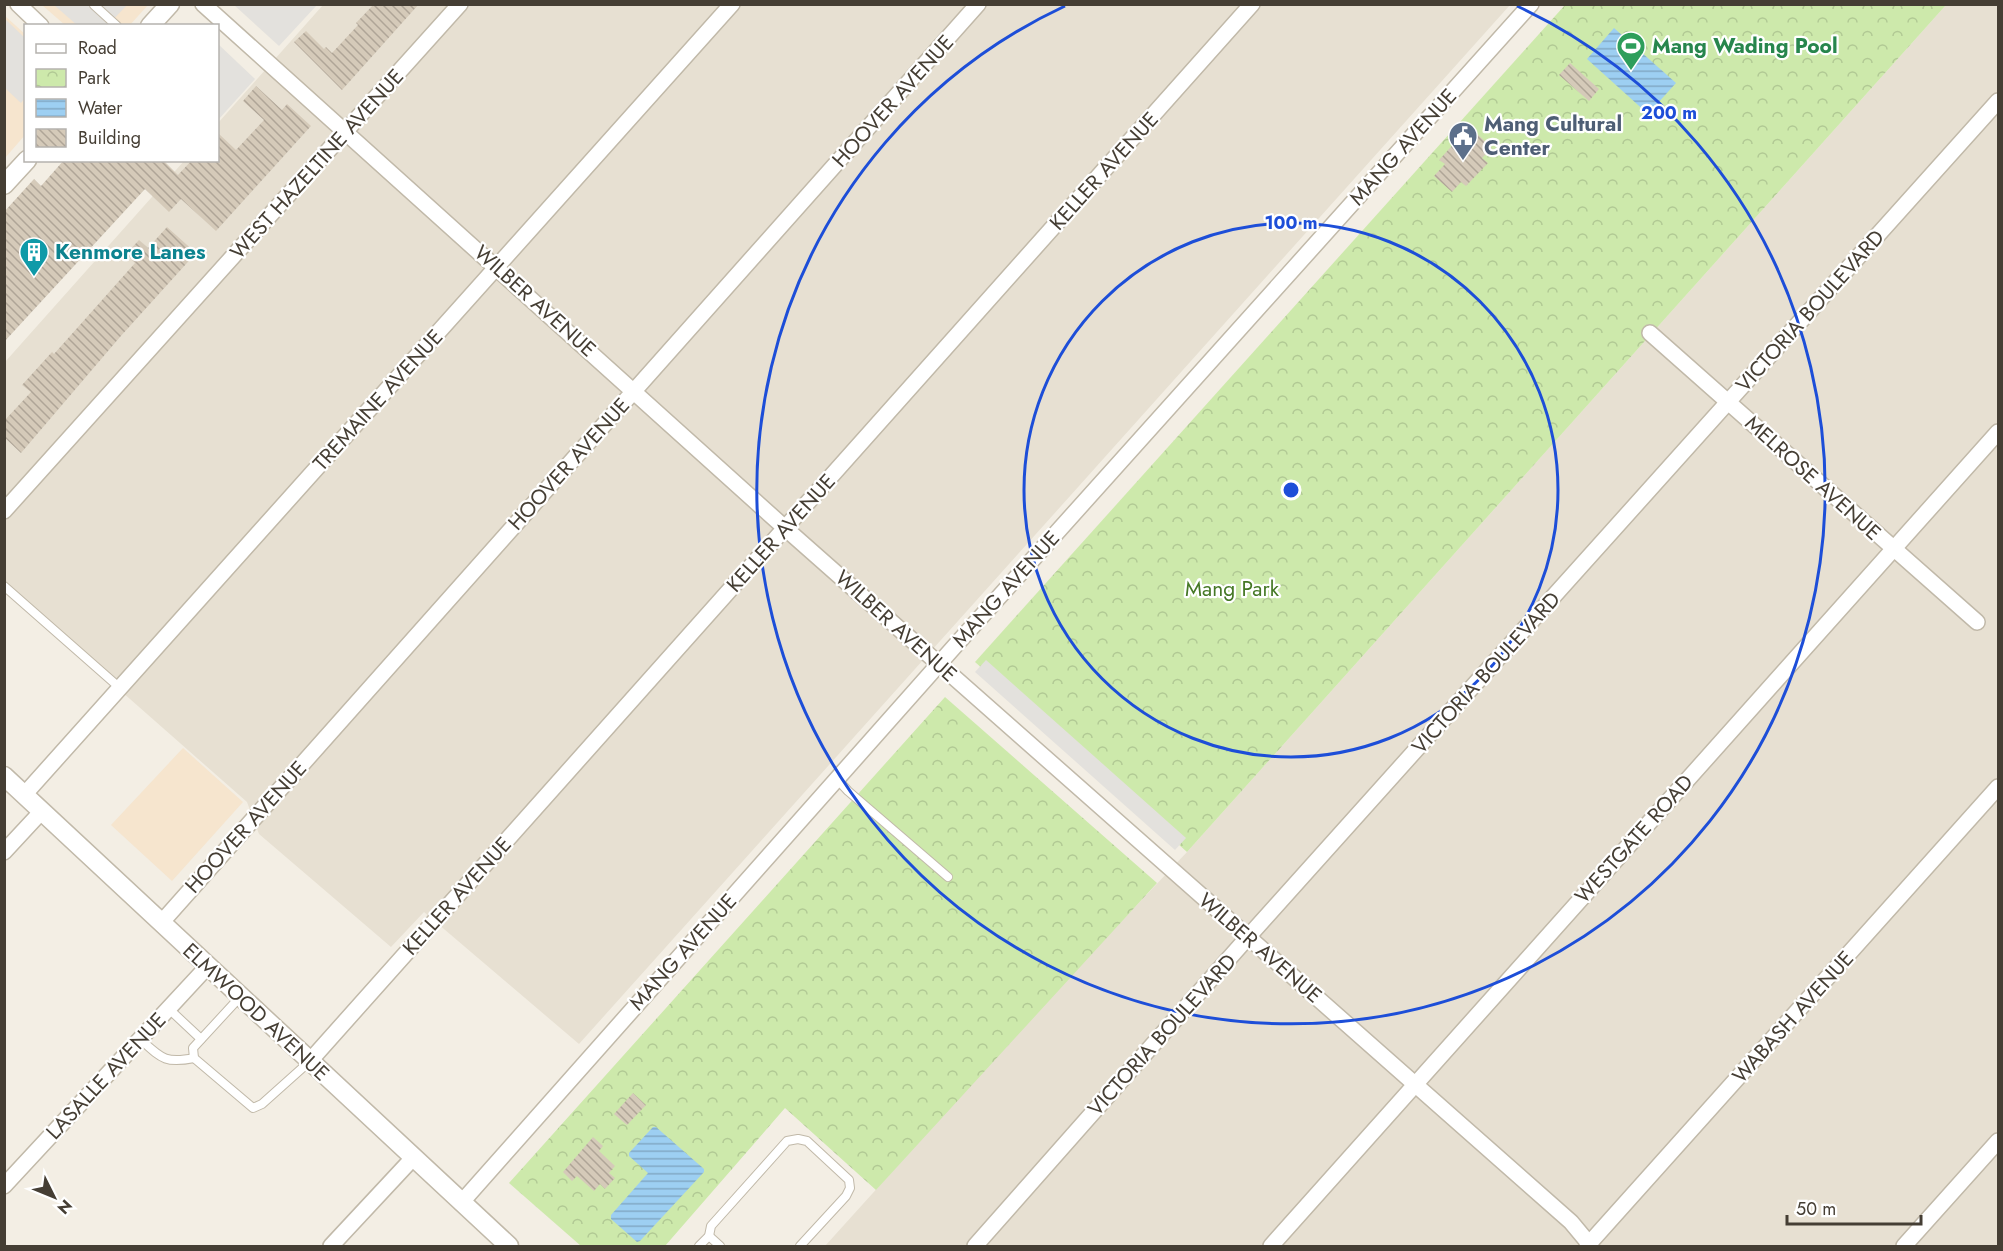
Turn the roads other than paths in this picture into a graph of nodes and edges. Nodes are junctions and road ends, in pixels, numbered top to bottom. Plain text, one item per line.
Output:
1 (18, 4) edge
2 (170, 4) edge
3 (203, 4) edge
4 (460, 4) edge
5 (732, 4) edge
6 (978, 4) edge
7 (1252, 4) edge
8 (1531, 4) edge
9 (94, 5) edge
10 (39, 24) edge
11 (115, 24) edge
12 (152, 24) edge
13 (1998, 101) edge
14 (346, 132) junction
15 (25, 162) edge
16 (4, 185) edge
17 (497, 267) junction
18 (1650, 333) dead end
19 (634, 391) junction
20 (1728, 403) junction
21 (1998, 432) edge
22 (4, 511) edge
23 (785, 528) junction
24 (1893, 549) junction
25 (4, 586) edge
26 (1977, 622) dead end
27 (939, 664) junction
28 (120, 688) junction
29 (4, 776) edge
30 (837, 779) junction
31 (1998, 788) edge
32 (24, 795) junction
33 (42, 811) junction
34 (4, 852) edge
35 (948, 877) dead end
36 (161, 923) junction
37 (1248, 938) junction
38 (207, 967) junction
39 (240, 997) junction
40 (169, 1009) junction
41 (140, 1039) junction
42 (201, 1039) junction
43 (194, 1058) junction
44 (309, 1062) junction
45 (1415, 1085) junction
46 (1998, 1141) edge
47 (413, 1158) junction
48 (4, 1186) edge
49 (461, 1203) junction
50 (709, 1236) junction
51 (332, 1246) edge
52 (508, 1246) edge
53 (699, 1246) edge
54 (720, 1246) edge
55 (801, 1246) edge
56 (975, 1246) edge
57 (1271, 1246) edge
58 (1589, 1246) edge
59 (1904, 1246) edge

1 - 10 street
2 - 12 street
3 - 14 street, WILBER AVENUE
4 - 14 street, WEST HAZELTINE AVENUE
5 - 17 street, TREMAINE AVENUE
6 - 19 street, HOOVER AVENUE
7 - 23 street, KELLER AVENUE
8 - 27 street, MANG AVENUE
9 - 11 lane
13 - 20 street, VICTORIA BOULEVARD
14 - 17 street, WILBER AVENUE
14 - 22 street, WEST HAZELTINE AVENUE
15 - 16 street
17 - 19 street, WILBER AVENUE
17 - 28 street, TREMAINE AVENUE
18 - 20 street, MELROSE AVENUE
19 - 23 street, WILBER AVENUE
19 - 36 street, HOOVER AVENUE
20 - 24 street, MELROSE AVENUE
20 - 37 street, VICTORIA BOULEVARD
21 - 24 street, WESTGATE ROAD
23 - 27 street, WILBER AVENUE
23 - 44 street, KELLER AVENUE
24 - 26 street, MELROSE AVENUE
24 - 45 street, WESTGATE ROAD
25 - 28 lane
27 - 30 street, MANG AVENUE
27 - 37 street, WILBER AVENUE
28 - 32 street, TREMAINE AVENUE
29 - 32 street, ELMWOOD AVENUE
30 - 35 lane
30 - 49 street, MANG AVENUE
31 - 58 street, WABASH AVENUE
32 - 33 street, ELMWOOD AVENUE
33 - 34 street
33 - 36 street, ELMWOOD AVENUE
36 - 38 street, ELMWOOD AVENUE
37 - 45 street, WILBER AVENUE
37 - 56 street, VICTORIA BOULEVARD
38 - 39 street, ELMWOOD AVENUE
38 - 40 street, LASALLE AVENUE
39 - 42 lane
39 - 44 street, ELMWOOD AVENUE
40 - 41 street, LASALLE AVENUE
40 - 42 lane
41 - 43 lane
41 - 48 street, LASALLE AVENUE
42 - 43 lane
43 - 44 lane
44 - 47 street, ELMWOOD AVENUE
45 - 57 street, WESTGATE ROAD
45 - 58 street, WILBER AVENUE
46 - 59 street
47 - 49 street, ELMWOOD AVENUE
47 - 51 street
49 - 52 street, ELMWOOD AVENUE
50 - 53 lane
50 - 54 lane
50 - 55 lane

